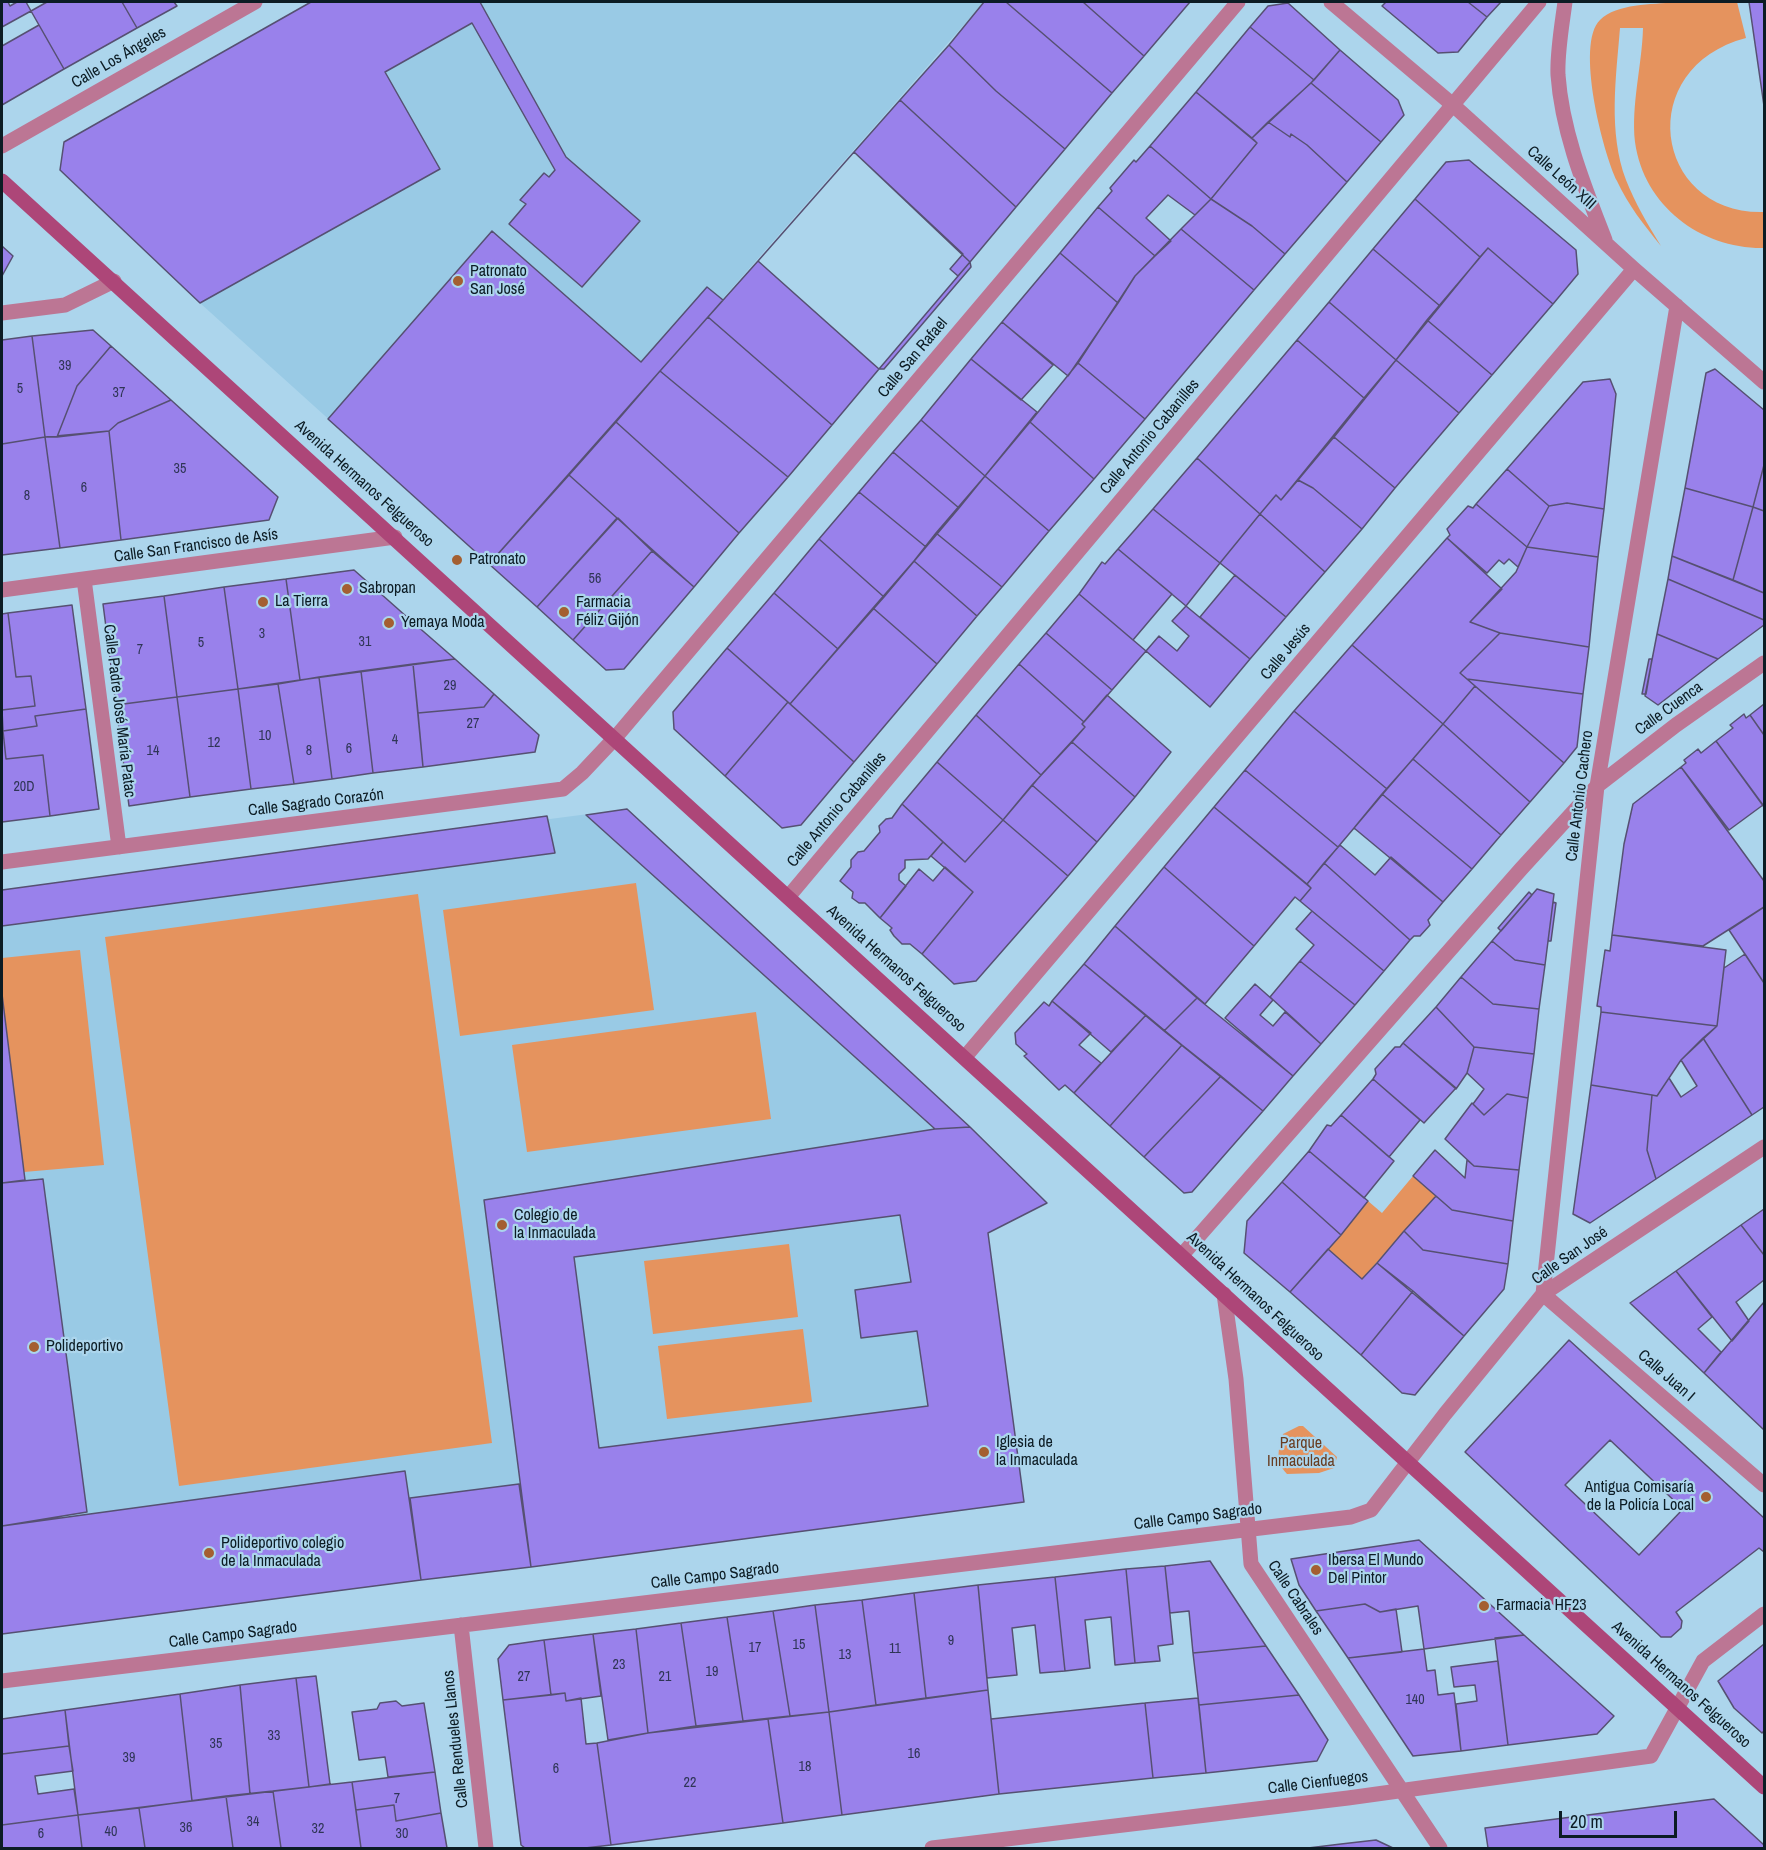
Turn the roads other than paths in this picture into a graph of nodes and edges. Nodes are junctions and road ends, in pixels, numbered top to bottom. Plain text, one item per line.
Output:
1 (255, 2) edge
2 (1238, 2) edge
3 (1331, 2) edge
4 (1539, 2) edge
5 (1565, 2) edge
6 (1453, 105) junction
7 (2, 146) edge
8 (2, 181) edge
9 (1605, 242) junction
10 (1634, 269) junction
11 (114, 280) junction
12 (1677, 306) junction
13 (2, 313) edge
14 (1764, 382) edge
15 (395, 537) junction
16 (84, 579) junction
17 (2, 590) edge
18 (1764, 663) edge
19 (615, 738) junction
20 (1597, 786) junction
21 (119, 847) junction
22 (2, 862) edge
23 (789, 896) junction
24 (965, 1057) junction
25 (1764, 1147) edge
26 (1182, 1255) junction
27 (1224, 1294) junction
28 (1543, 1294) junction
29 (1410, 1462) junction
30 (1764, 1485) edge
31 (1248, 1530) junction
32 (1764, 1614) edge
33 (461, 1625) junction
34 (2, 1681) edge
35 (1677, 1706) junction
36 (1764, 1787) edge
37 (1401, 1791) junction
38 (486, 1848) edge
39 (932, 1848) edge
40 (1440, 1848) edge

1 - 7 street, Calle Los Ángeles
2 - 19 street, Calle San Rafael
3 - 6 street, Calle León XIII
4 - 6 street, Calle Antonio Cabanilles
5 - 9 street
6 - 9 street, Calle León XIII
6 - 23 street, Calle Antonio Cabanilles
8 - 11 street, Avenida Hermanos Felgueroso
9 - 10 street, Calle León XIII
10 - 12 street, Calle León XIII
10 - 24 street, Calle Jesús
11 - 13 street
11 - 15 street, Avenida Hermanos Felgueroso
12 - 14 street, Calle León XIII
12 - 20 street, Calle Antonio Cachero
15 - 16 street, Calle San Francisco de Asís
15 - 19 street, Avenida Hermanos Felgueroso
16 - 17 street, Calle San Francisco de Asís
16 - 21 street, Calle Padre José María Patac
18 - 20 street, Calle Cuenca
19 - 21 street, Calle Sagrado Corazón
19 - 23 street, Avenida Hermanos Felgueroso
20 - 26 street, Calle Cuenca
20 - 28 street, Calle Antonio Cachero
21 - 22 street, Calle Sagrado Corazón
23 - 24 street, Avenida Hermanos Felgueroso
24 - 26 street, Avenida Hermanos Felgueroso
25 - 28 street, Calle San José
26 - 27 street, Avenida Hermanos Felgueroso
27 - 29 street, Avenida Hermanos Felgueroso
27 - 31 street, Calle Cabrales
28 - 29 street, Calle San José
28 - 30 street, Calle Juan I
29 - 31 street, Calle Campo Sagrado
29 - 35 street, Avenida Hermanos Felgueroso
31 - 33 street, Calle Campo Sagrado
31 - 37 street, Calle Cabrales
32 - 35 street
33 - 34 street, Calle Campo Sagrado
33 - 38 street, Calle Rendueles Llanos
35 - 36 street, Avenida Hermanos Felgueroso
35 - 37 street, Calle Cienfuegos
37 - 39 street, Calle Cienfuegos
37 - 40 street, Calle Cabrales

